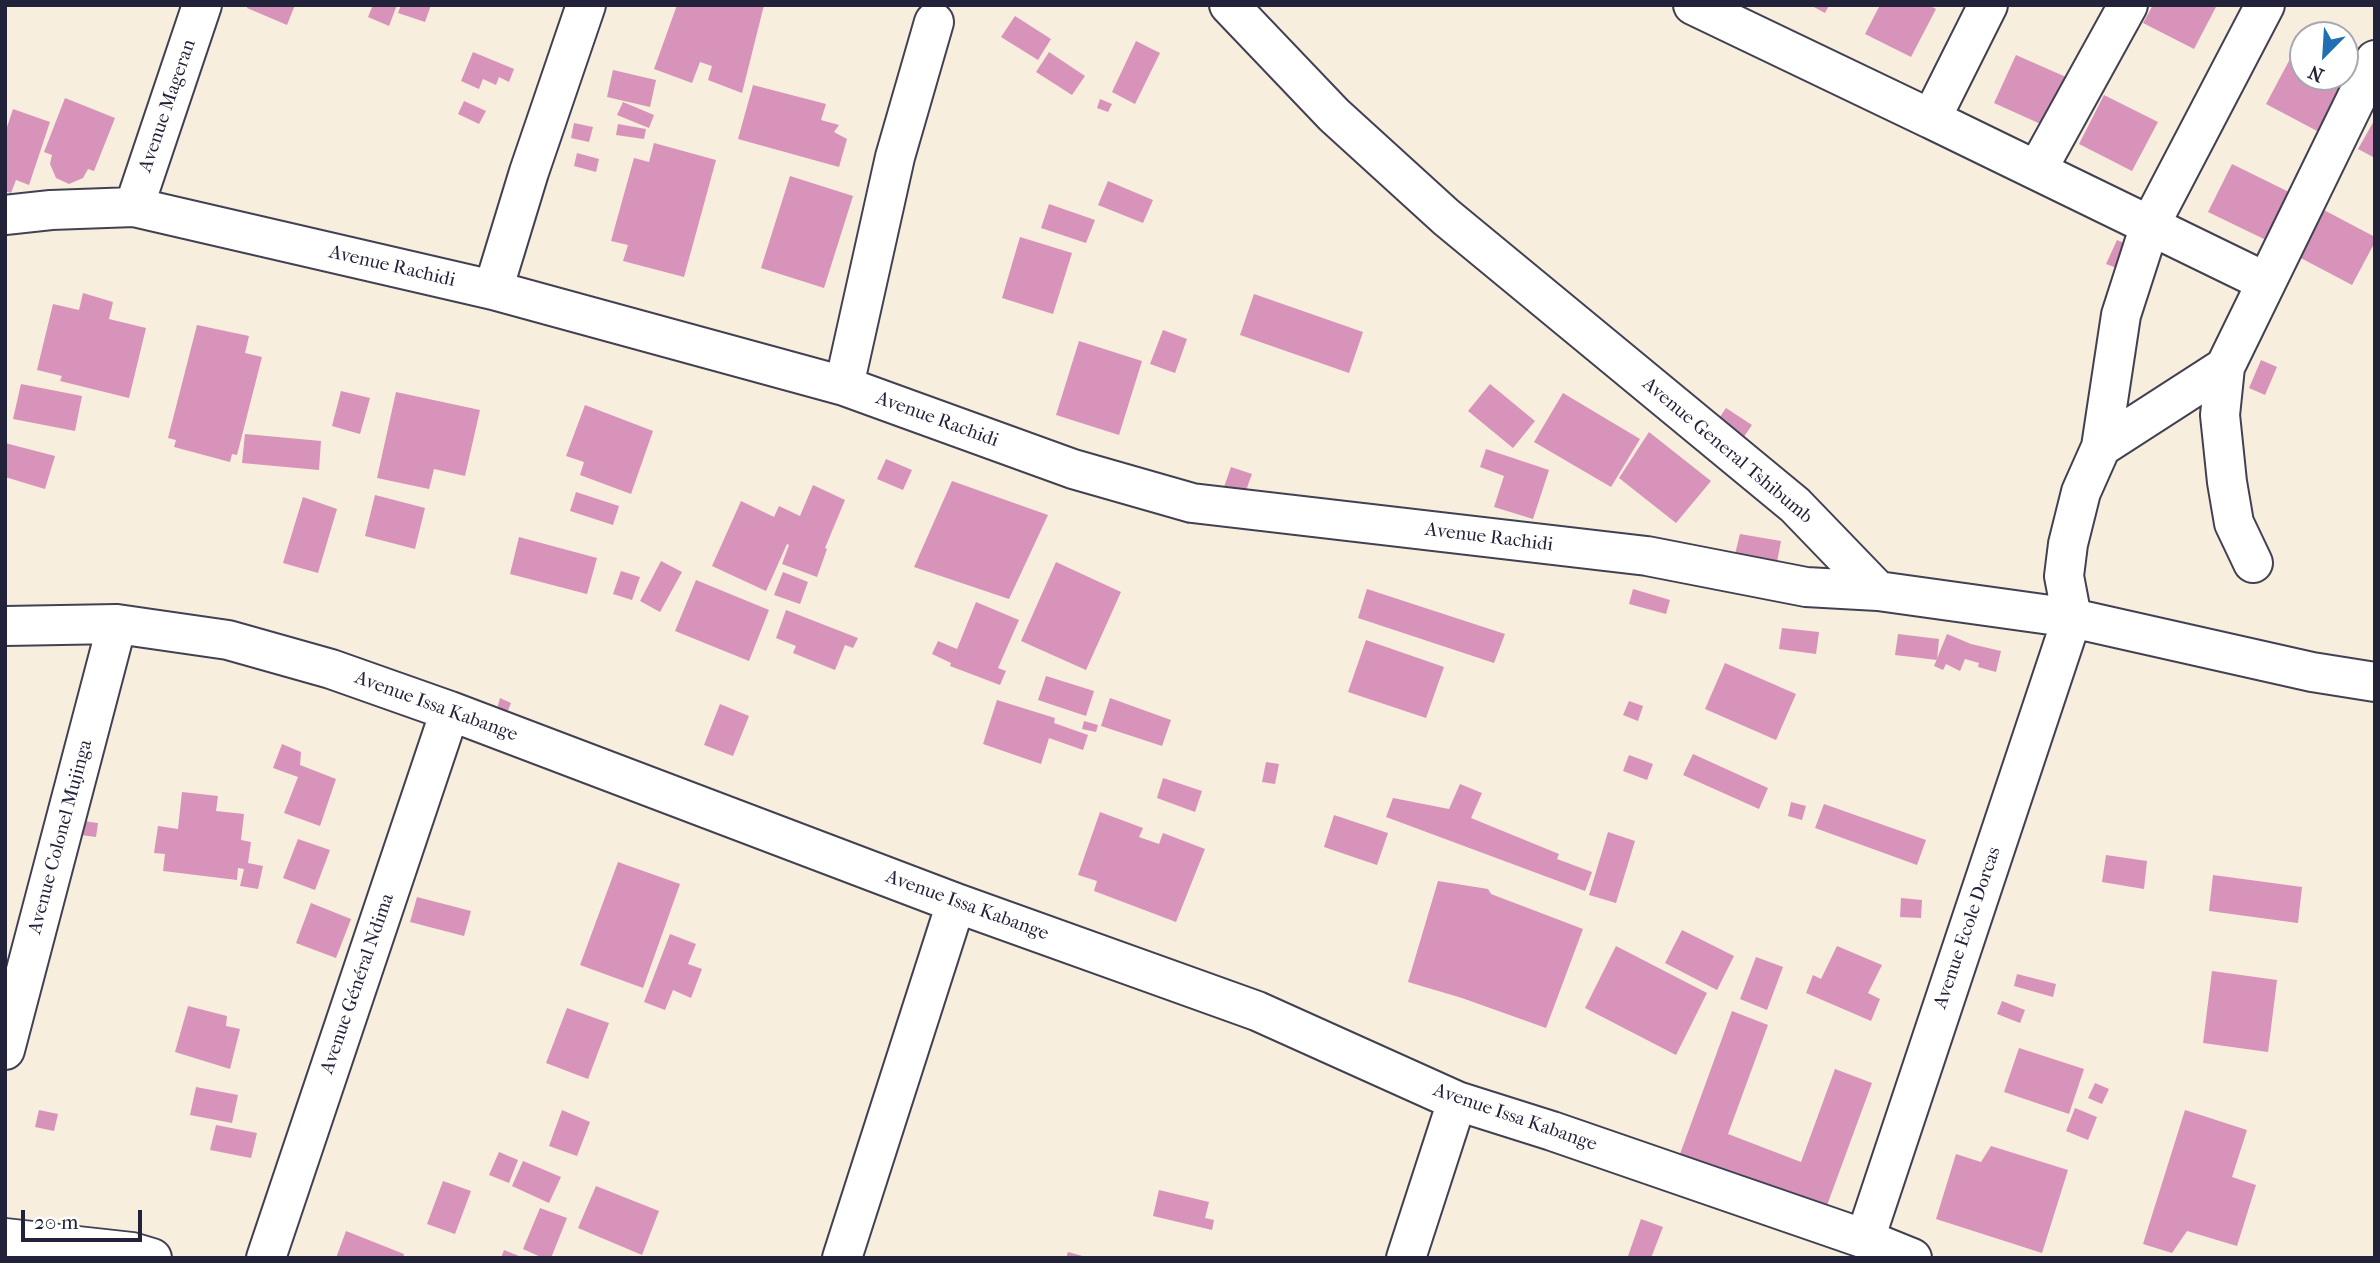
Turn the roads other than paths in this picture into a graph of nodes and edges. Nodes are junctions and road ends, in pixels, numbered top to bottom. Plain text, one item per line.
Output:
1 (202, 5) edge
2 (586, 5) edge
3 (1229, 5) edge
4 (1693, 5) edge
5 (1988, 5) edge
6 (2128, 5) edge
7 (2265, 5) edge
8 (1266, 20) edge
9 (934, 22) dead end
10 (2375, 60) edge
11 (1931, 119) junction
12 (2038, 170) junction
13 (134, 207) junction
14 (5, 215) edge
15 (2150, 225) junction
16 (2266, 282) junction
17 (493, 290) junction
18 (2225, 367) junction
19 (844, 386) junction
20 (2101, 447) junction
21 (2253, 563) dead end
22 (1878, 591) junction
23 (2072, 618) junction
24 (117, 624) junction
25 (5, 626) edge
26 (2375, 682) edge
27 (450, 711) junction
28 (956, 904) junction
29 (5, 1050) edge
30 (1457, 1101) junction
31 (5, 1238) edge
32 (1865, 1238) junction
33 (152, 1258) edge
34 (266, 1258) edge
35 (842, 1258) edge
36 (1406, 1258) edge
37 (1912, 1258) edge

1 - 13 street, Avenue Mageran
2 - 17 street
3 - 8 street, Avenue General Tshibumb
4 - 11 street
5 - 11 street
6 - 12 street
7 - 15 street
8 - 22 street, Avenue General Tshibumb
9 - 19 street
10 - 16 street
11 - 12 street
12 - 15 street
13 - 14 street, Avenue Rachidi
13 - 17 street, Avenue Rachidi
15 - 16 street
15 - 20 street
16 - 18 street
17 - 19 street, Avenue Rachidi
18 - 20 street
18 - 21 street
19 - 22 street, Avenue Rachidi
20 - 23 street
22 - 23 street
23 - 26 street
23 - 32 street, Avenue Ecole Dorcas
24 - 25 street, Avenue Issa Kabange
24 - 27 street, Avenue Issa Kabange
24 - 29 street, Avenue Colonel Mujinga
27 - 28 street, Avenue Issa Kabange
27 - 34 street, Avenue Général Ndima
28 - 30 street, Avenue Issa Kabange
28 - 35 street
30 - 32 street, Avenue Issa Kabange
30 - 36 street
31 - 33 street
32 - 37 street, Avenue Issa Kabange

